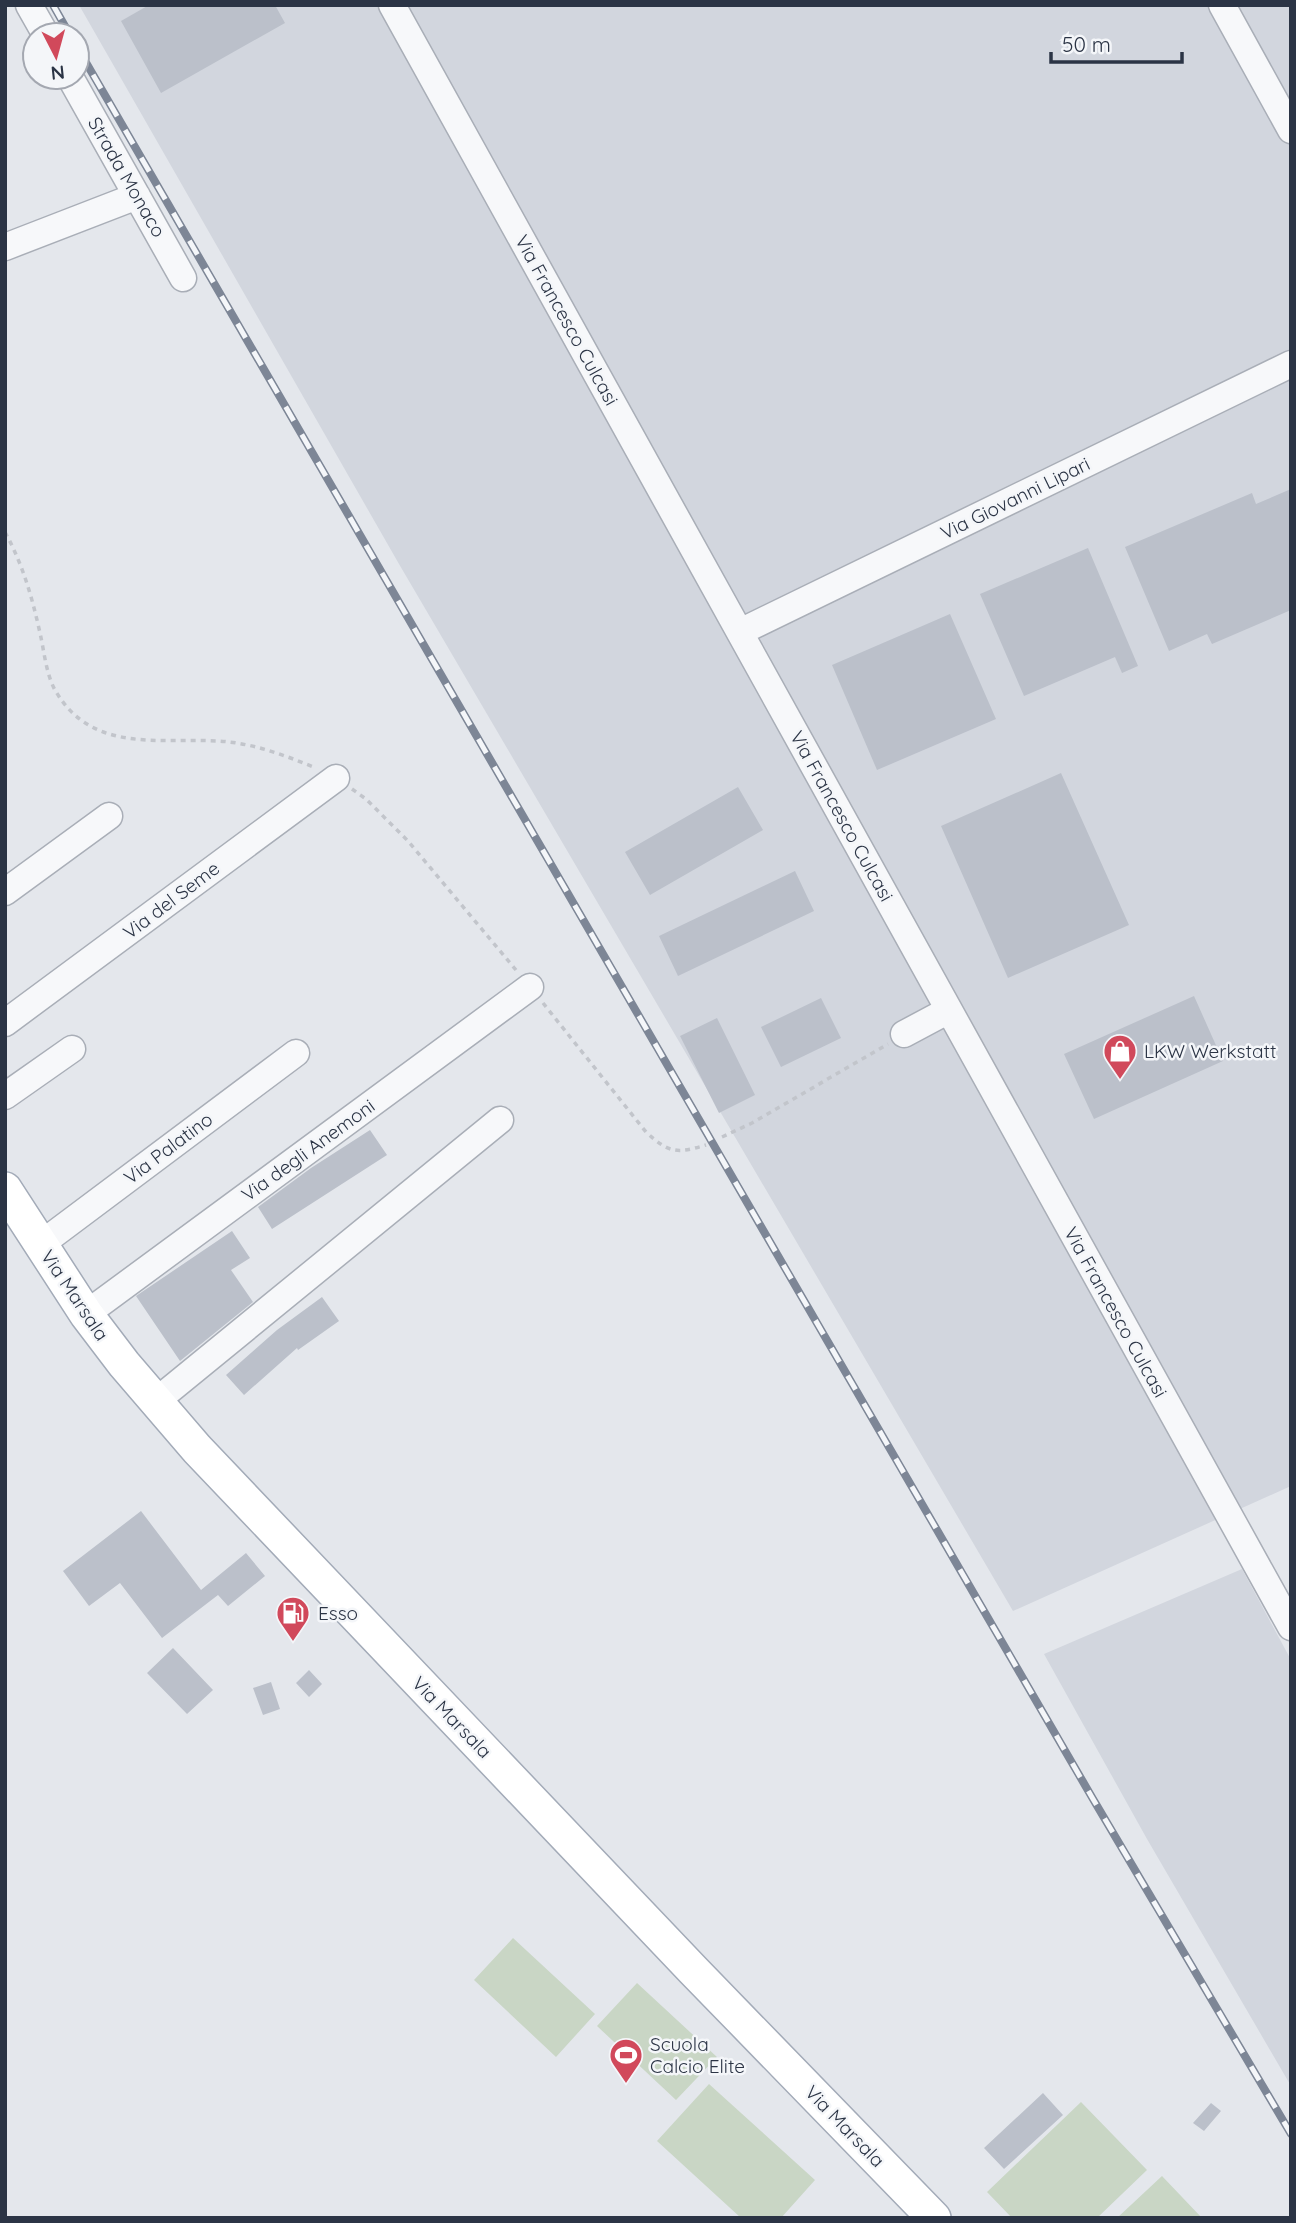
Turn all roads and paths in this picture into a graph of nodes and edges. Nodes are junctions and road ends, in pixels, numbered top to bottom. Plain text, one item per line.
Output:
1 (29, 5) edge
2 (392, 5) edge
3 (1223, 5) edge
4 (38, 21) edge
5 (78, 91) edge
6 (1291, 130) edge
7 (137, 196) junction
8 (5, 247) edge
9 (184, 278) dead end
10 (1291, 364) edge
11 (5, 532) edge
12 (740, 632) junction
13 (336, 778) junction
14 (109, 816) dead end
15 (5, 891) edge
16 (530, 987) junction
17 (949, 1010) junction
18 (5, 1023) edge
19 (904, 1034) joint
20 (72, 1049) dead end
21 (296, 1053) dead end
22 (5, 1096) edge
23 (500, 1120) dead end
24 (722, 1137) dead end
25 (706, 1145) dead end
26 (5, 1189) edge
27 (41, 1244) junction
28 (86, 1314) junction
29 (155, 1402) junction
30 (1291, 1627) edge
31 (934, 2218) edge

1 - 4 street
2 - 12 street, Via Francesco Culcasi
3 - 6 street
5 - 7 street, Strada Monaco
7 - 8 street
7 - 9 street, Strada Monaco
10 - 12 street, Via Giovanni Lipari
11 - 13 path
12 - 17 street, Via Francesco Culcasi
13 - 16 path
13 - 18 street, Via del Seme
14 - 15 street
16 - 25 path
16 - 28 street, Via degli Anemoni
17 - 19 street
17 - 30 street, Via Francesco Culcasi
19 - 24 path
20 - 22 street
21 - 27 street, Via Palatino
23 - 29 street
26 - 27 main road, Via Marsala
27 - 28 main road, Via Marsala
28 - 29 main road, Via Marsala
29 - 31 main road, Via Marsala

